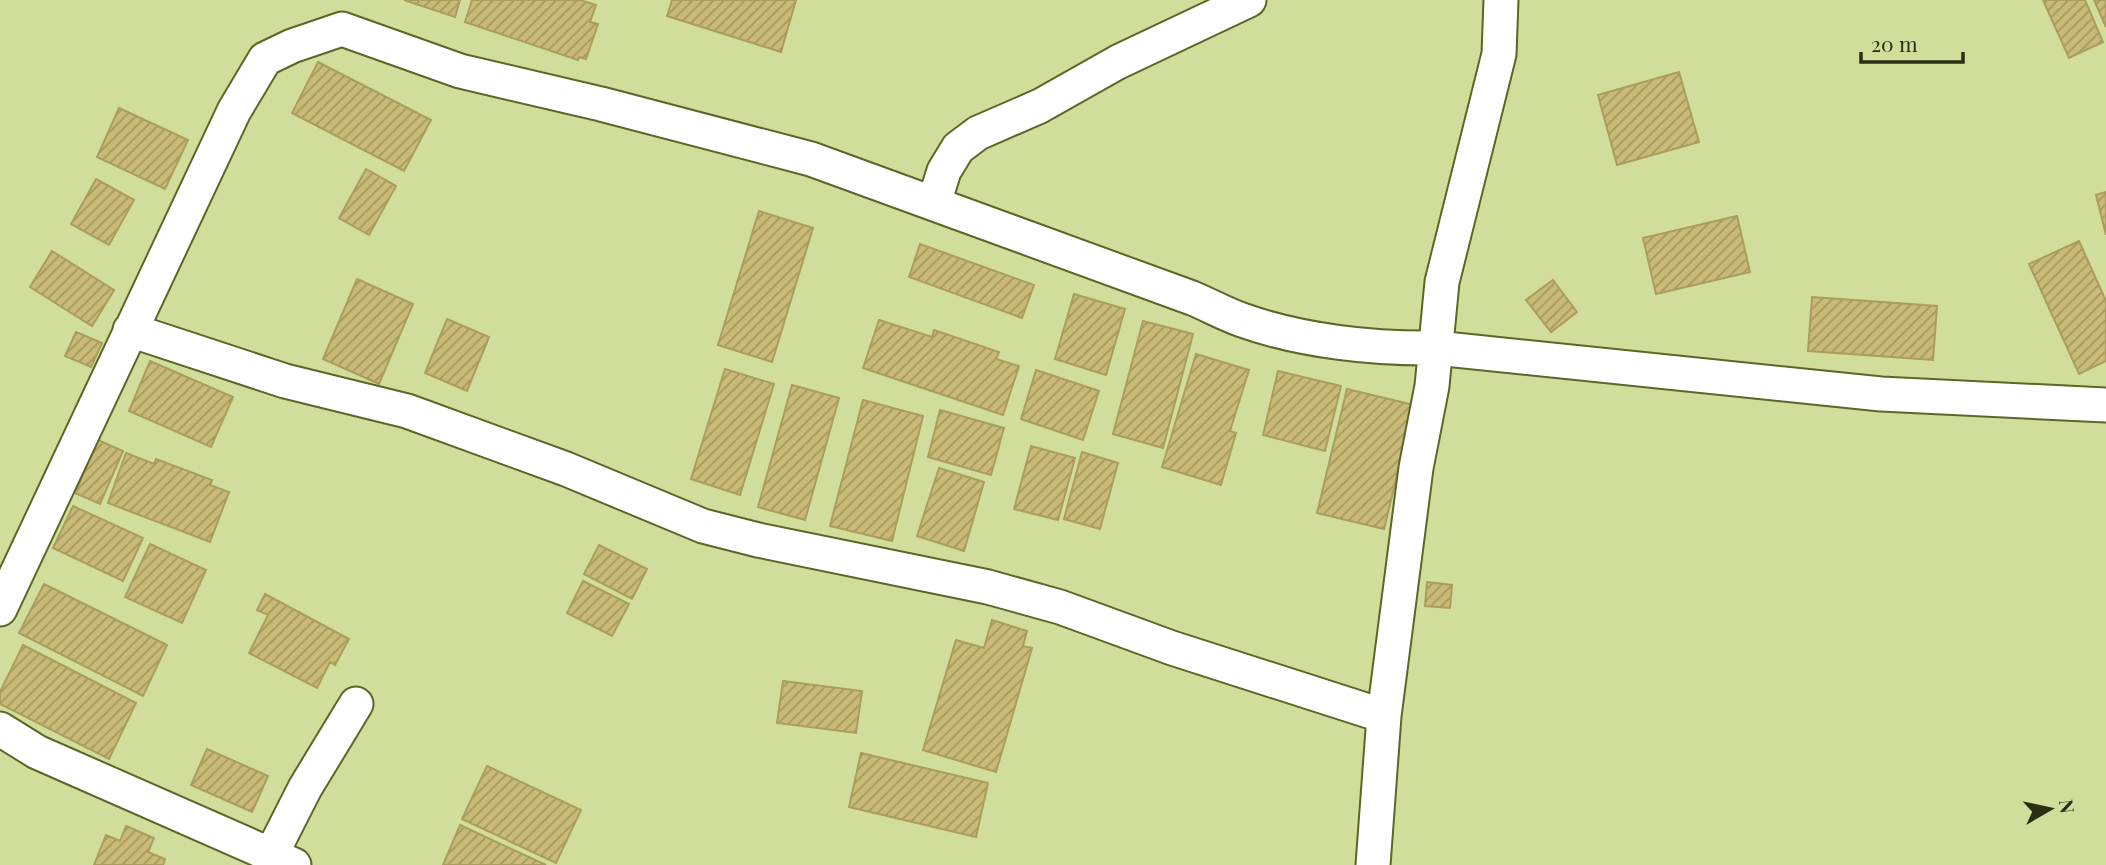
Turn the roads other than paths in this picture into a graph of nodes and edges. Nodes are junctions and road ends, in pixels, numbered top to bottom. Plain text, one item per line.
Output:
1 (1249, 0) edge
2 (1502, 0) edge
3 (934, 203) junction
4 (130, 330) junction
5 (1436, 348) junction
6 (2106, 405) edge
7 (0, 609) edge
8 (356, 704) dead end
9 (1384, 716) junction
10 (0, 729) edge
11 (283, 860) edge
12 (1373, 865) edge

1 - 3 street
2 - 5 street
3 - 4 street
3 - 5 street
4 - 7 street
4 - 9 street
5 - 6 street
5 - 9 street
8 - 11 street
9 - 12 street
10 - 11 street

